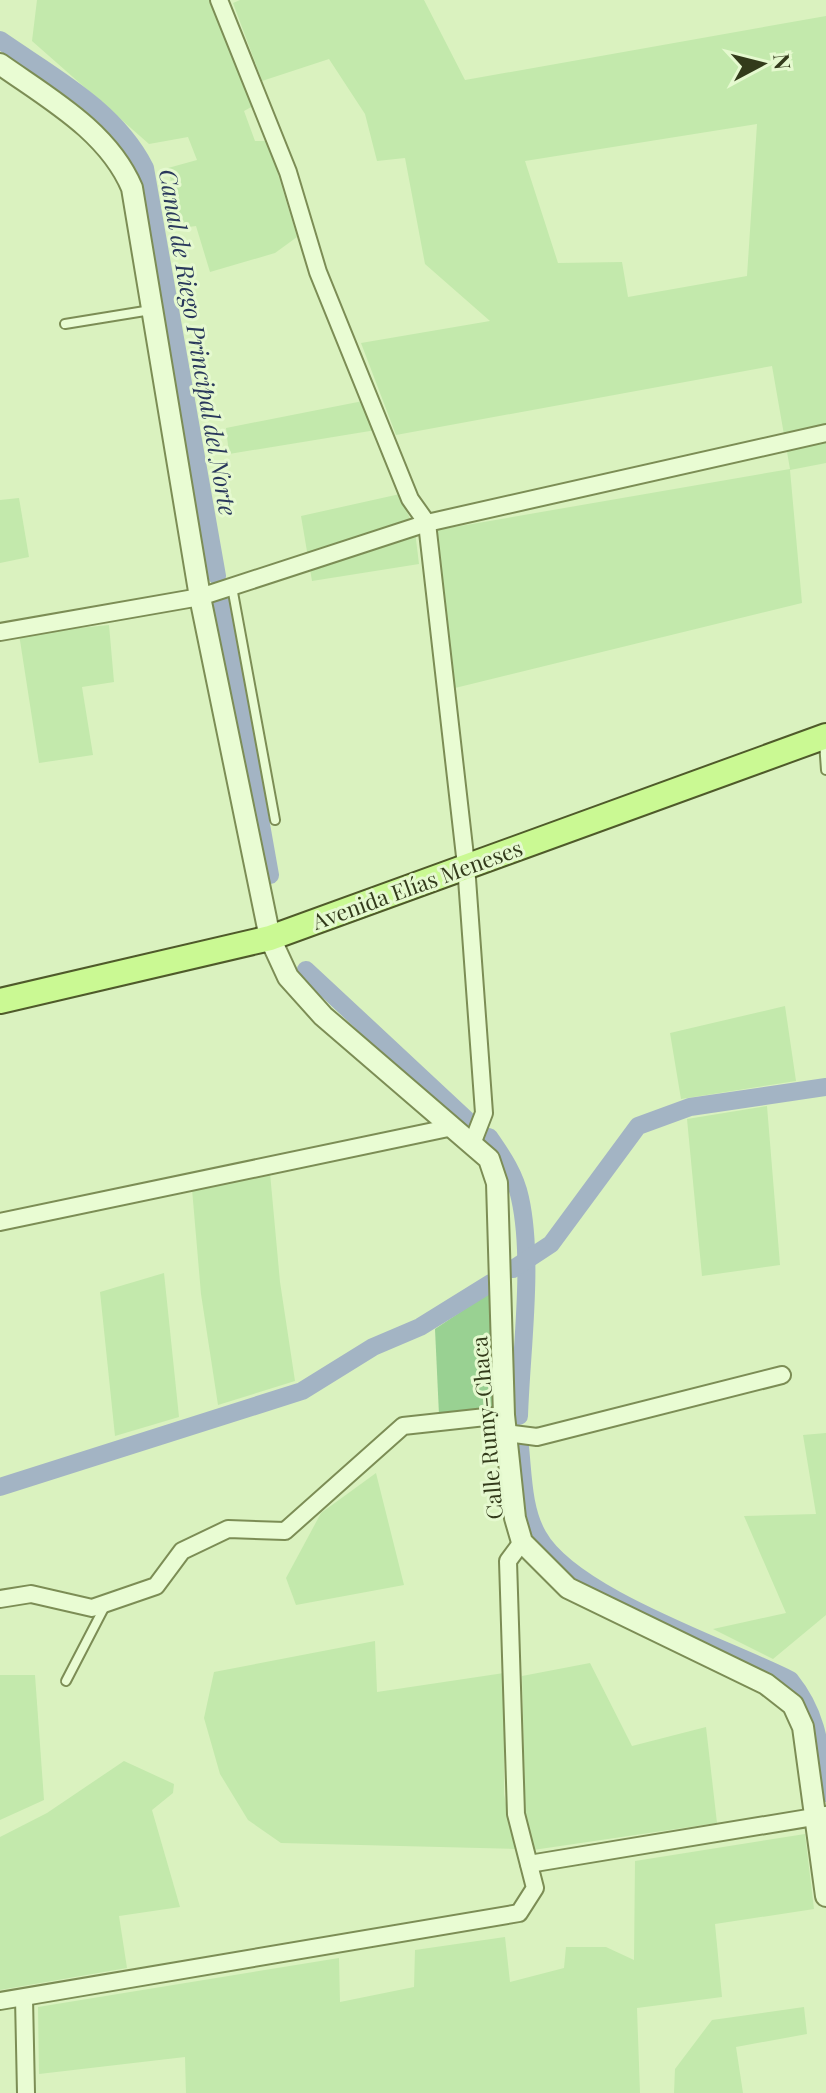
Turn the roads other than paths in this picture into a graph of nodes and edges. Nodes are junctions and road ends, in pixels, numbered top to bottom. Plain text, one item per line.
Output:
1 (219, 0) edge
2 (0, 64) edge
3 (152, 310) junction
4 (65, 324) dead end
5 (826, 433) edge
6 (427, 523) junction
7 (232, 586) junction
8 (200, 597) junction
9 (0, 632) edge
10 (825, 736) edge
11 (826, 770) edge
12 (275, 820) dead end
13 (466, 865) junction
14 (270, 938) junction
15 (0, 1001) edge
16 (453, 1127) junction
17 (472, 1144) junction
18 (0, 1222) edge
19 (782, 1375) dead end
20 (505, 1424) junction
21 (522, 1542) junction
22 (0, 1599) edge
23 (107, 1603) junction
24 (66, 1681) dead end
25 (822, 1815) edge
26 (529, 1864) junction
27 (826, 1896) edge
28 (24, 1998) junction
29 (0, 2001) edge
30 (26, 2093) edge

1 - 6 street
2 - 3 street, Calle Rumy-Chaca
3 - 4 lane
3 - 8 street, Calle Rumy-Chaca
5 - 6 street
6 - 7 street
6 - 13 street
7 - 8 street
7 - 12 lane
8 - 9 street
8 - 14 street, Calle Rumy-Chaca
10 - 11 lane
10 - 13 main road, Avenida Elías Meneses
13 - 14 main road, Avenida Elías Meneses
13 - 17 street
14 - 15 main road, Avenida Elías Meneses
14 - 16 street, Calle Rumy-Chaca
16 - 17 street, Calle Rumy-Chaca
16 - 18 street
17 - 20 street, Calle Rumy-Chaca
19 - 20 street
20 - 21 street, Calle Rumy-Chaca
20 - 23 street
21 - 25 street, Calle Rumy-Chaca
21 - 26 street
22 - 23 street
23 - 24 lane
25 - 26 street
25 - 27 street, Calle Rumy-Chaca
26 - 28 street
28 - 29 street
28 - 30 street

